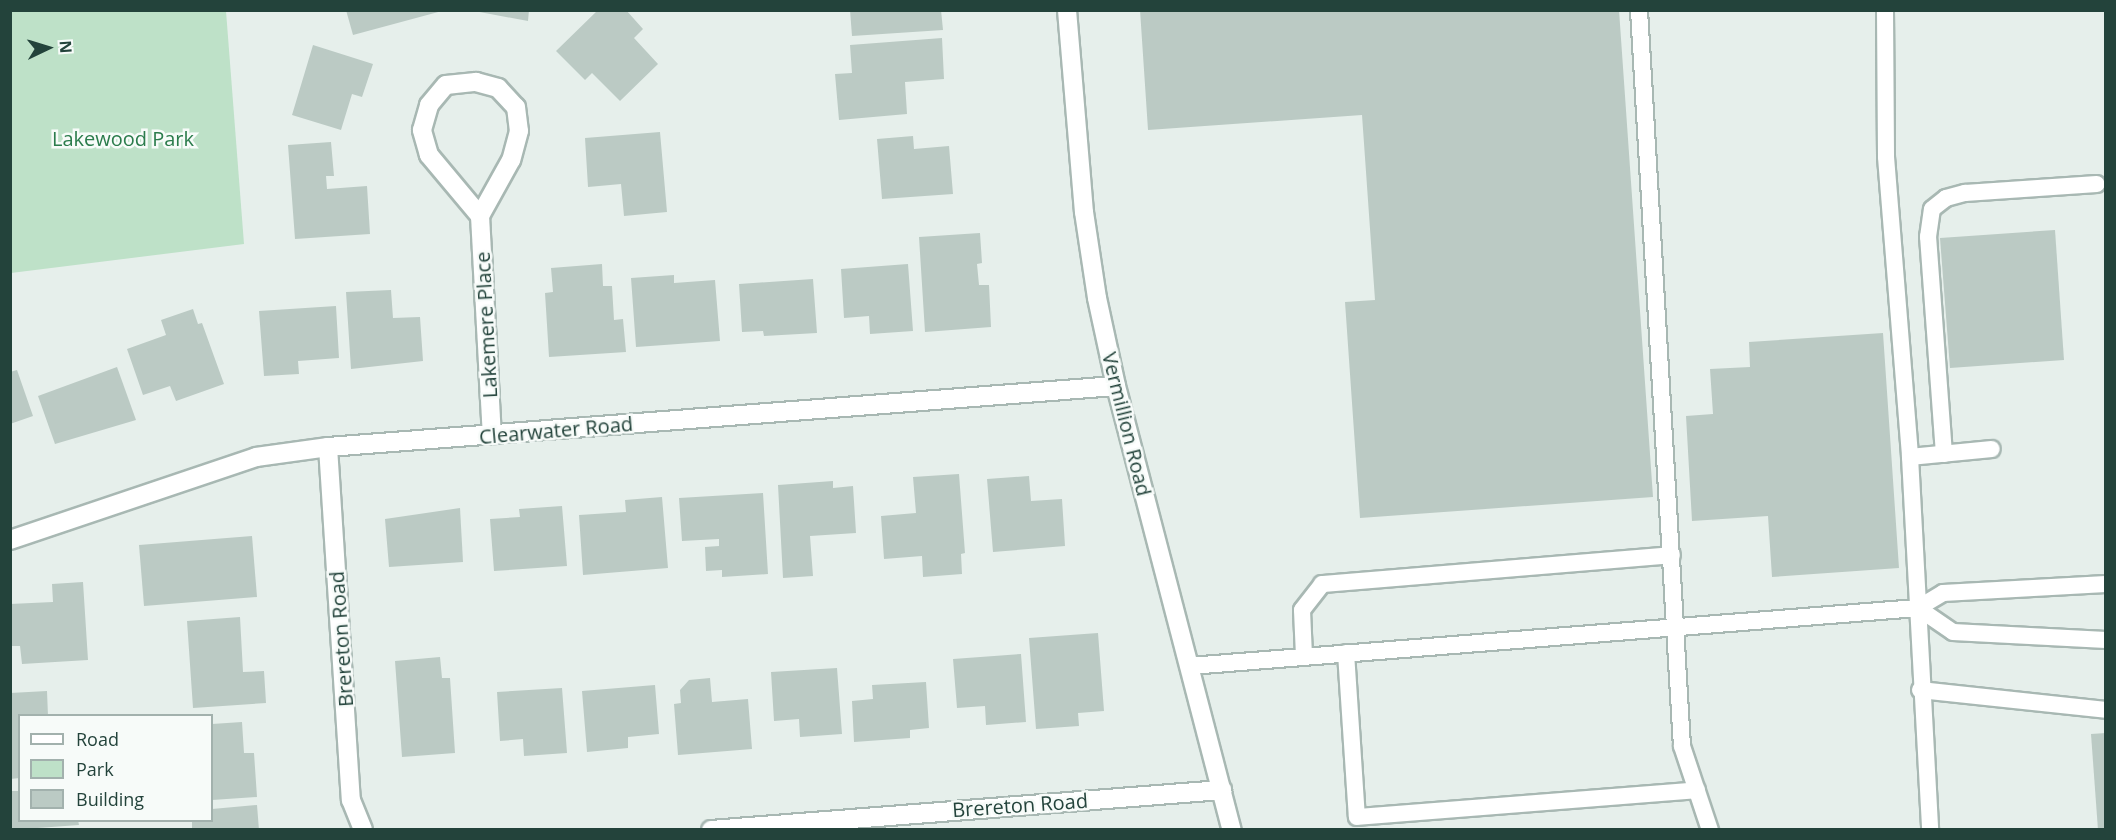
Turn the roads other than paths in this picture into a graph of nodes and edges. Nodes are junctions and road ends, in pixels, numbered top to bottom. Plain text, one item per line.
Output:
1 (1067, 10) edge
2 (1639, 10) edge
3 (1885, 10) edge
4 (2097, 184) dead end
5 (480, 216) junction
6 (1116, 386) junction
7 (492, 435) junction
8 (328, 447) junction
9 (1992, 449) dead end
10 (1944, 454) junction
11 (1910, 457) junction
12 (10, 540) edge
13 (1672, 555) junction
14 (2106, 584) edge
15 (1918, 608) junction
16 (1676, 627) junction
17 (2106, 640) edge
18 (1346, 653) junction
19 (1304, 656) junction
20 (1190, 666) junction
21 (1920, 690) junction
22 (2106, 710) edge
23 (1222, 790) junction
24 (1697, 790) junction
25 (363, 830) edge
26 (711, 830) edge
27 (1232, 830) edge
28 (1710, 830) edge
29 (1930, 830) edge

1 - 6 street, Vermillion Road
2 - 13 lane
3 - 11 lane
4 - 10 lane
5 - 5 street
5 - 7 street, Lakemere Place
6 - 7 street, Clearwater Road
6 - 20 street, Vermillion Road
7 - 8 street, Clearwater Road
8 - 12 street, Clearwater Road
8 - 25 street, Brereton Road
9 - 10 lane
10 - 11 lane
11 - 15 lane
13 - 16 lane
13 - 19 lane
14 - 15 lane
15 - 16 lane
15 - 17 lane
15 - 21 lane
16 - 18 lane
16 - 24 lane
18 - 19 lane
18 - 24 lane
19 - 20 lane
20 - 23 street, Vermillion Road
21 - 22 lane
21 - 29 lane
23 - 26 street, Brereton Road
23 - 27 street, Vermillion Road
24 - 28 lane

